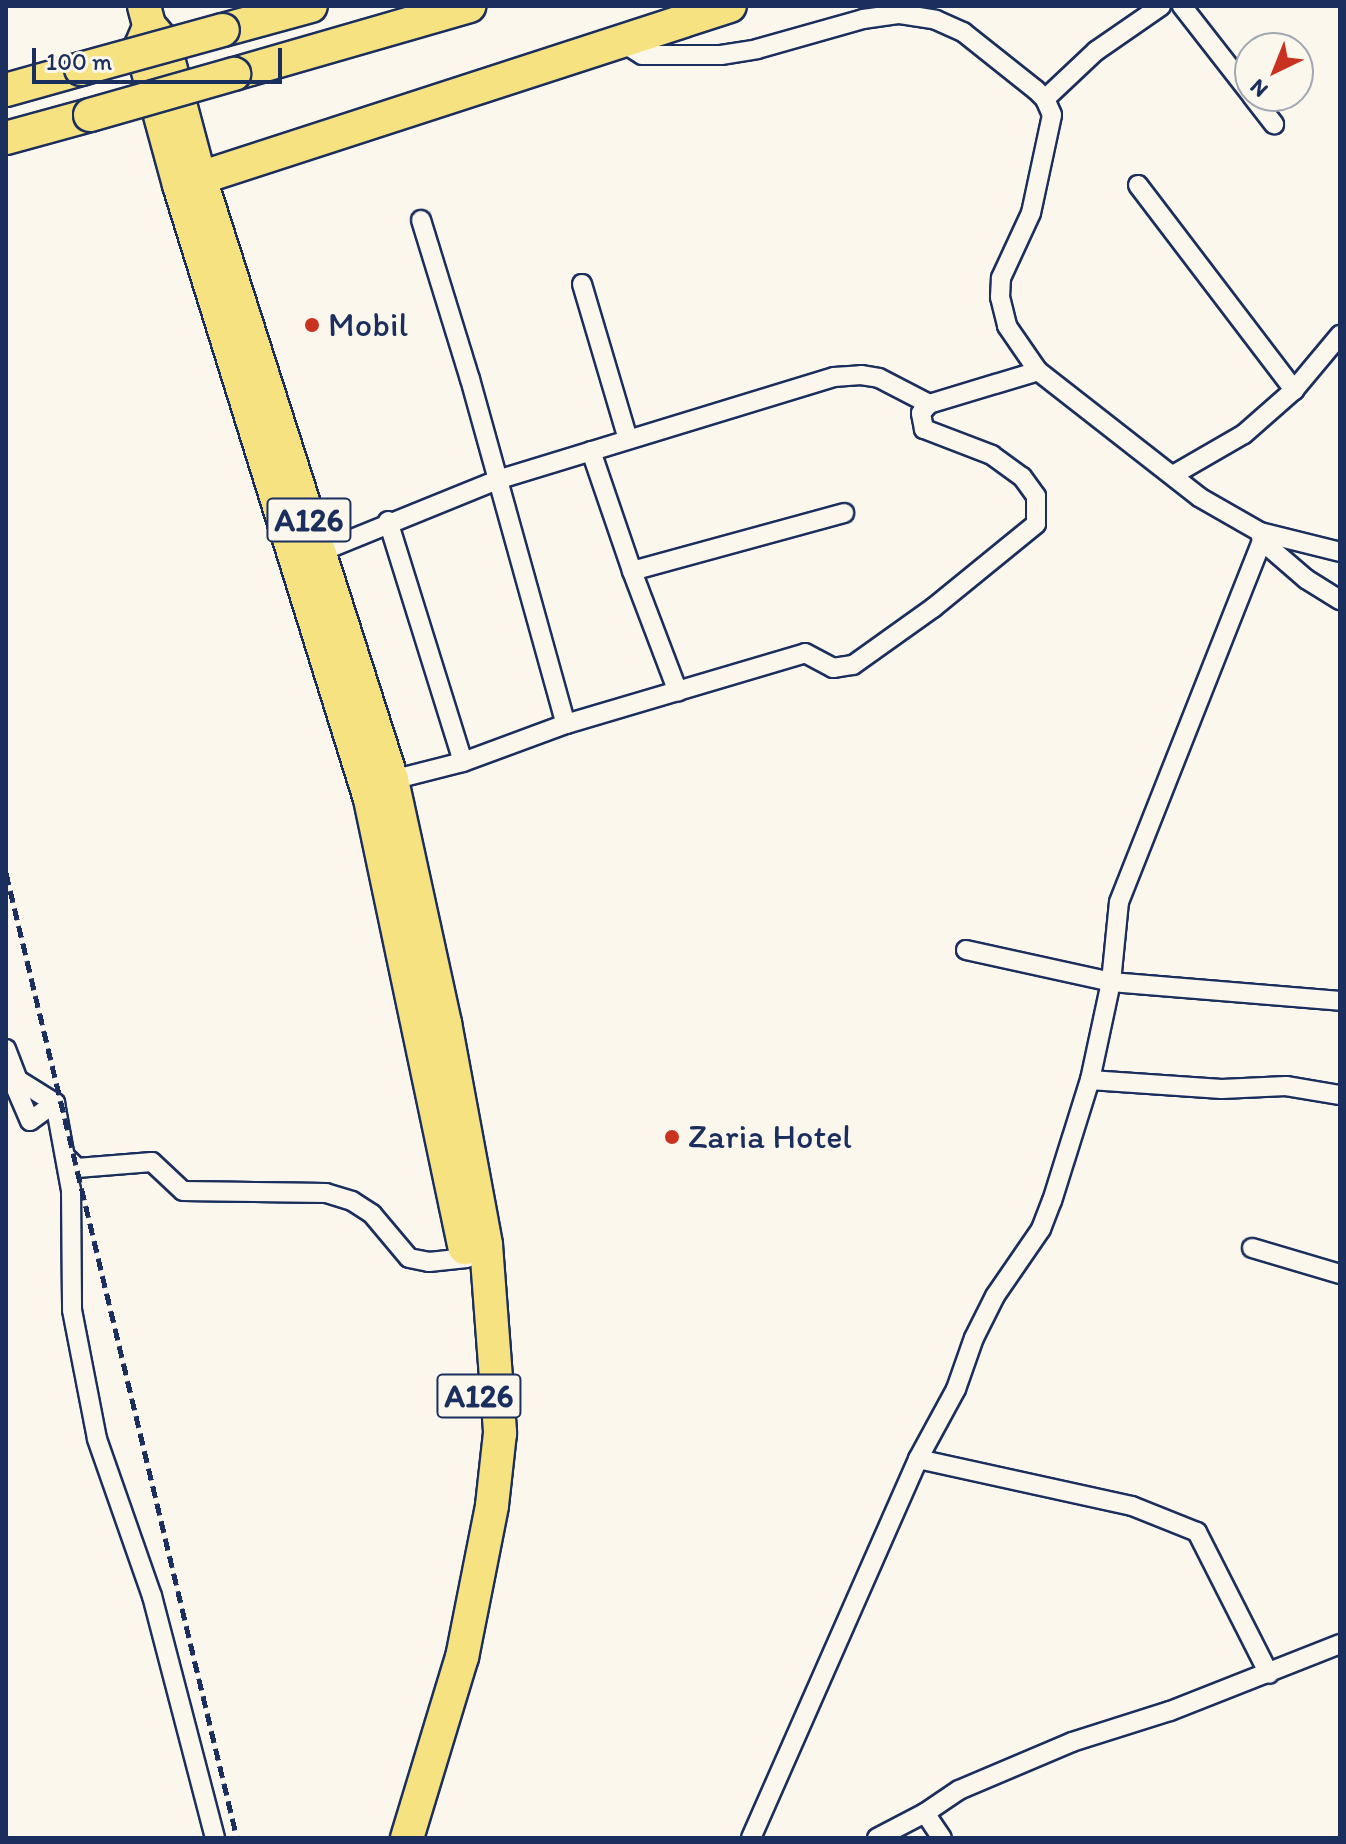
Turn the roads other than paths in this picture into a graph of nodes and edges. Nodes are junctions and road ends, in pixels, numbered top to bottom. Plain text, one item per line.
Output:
1 (311, 6) edge
2 (469, 6) edge
3 (730, 6) edge
4 (1161, 6) edge
5 (1182, 6) edge
6 (147, 16) edge
7 (620, 41) junction
8 (1234, 73) edge
9 (6, 90) edge
10 (1045, 99) junction
11 (1264, 112) edge
12 (1274, 124) dead end
13 (6, 138) edge
14 (200, 178) junction
15 (1138, 185) dead end
16 (421, 220) dead end
17 (582, 284) dead end
18 (1340, 335) edge
19 (1038, 371) junction
20 (1294, 390) junction
21 (929, 404) junction
22 (628, 439) junction
23 (591, 451) junction
24 (1173, 475) junction
25 (497, 480) junction
26 (844, 513) dead end
27 (388, 521) junction
28 (1261, 536) junction
29 (320, 552) junction
30 (1340, 552) edge
31 (632, 571) junction
32 (1340, 600) edge
33 (678, 692) junction
34 (566, 724) junction
35 (463, 762) junction
36 (392, 780) junction
37 (966, 950) dead end
38 (1111, 982) junction
39 (1340, 1001) edge
40 (6, 1049) edge
41 (6, 1067) edge
42 (1090, 1080) junction
43 (1340, 1095) edge
44 (55, 1103) junction
45 (67, 1158) junction
46 (1252, 1248) dead end
47 (467, 1258) junction
48 (1340, 1274) edge
49 (918, 1459) junction
50 (1340, 1644) edge
51 (1269, 1674) junction
52 (925, 1813) junction
53 (215, 1838) edge
54 (386, 1838) edge
55 (407, 1838) edge
56 (751, 1838) edge
57 (877, 1838) edge
58 (942, 1838) edge

1 - 9 highway, bridge
2 - 13 highway, bridge
3 - 7 highway
4 - 10 street
5 - 8 street
6 - 14 highway, A126
6 - 47 highway, A126
7 - 10 street
7 - 14 highway
10 - 19 street
11 - 12 street
14 - 29 highway, A126
15 - 20 street
16 - 25 street
17 - 22 street
18 - 20 street
19 - 21 street
19 - 24 street
20 - 24 street
21 - 22 street
21 - 33 street
22 - 23 street
23 - 25 street
23 - 31 street
24 - 28 street
25 - 27 street
25 - 34 street
26 - 31 street
27 - 29 street
27 - 35 street
28 - 30 street
28 - 32 street
28 - 38 street
29 - 36 highway, A126
31 - 33 street
33 - 34 street
34 - 35 street
35 - 36 street
36 - 55 highway, A126
37 - 38 street
38 - 39 street
38 - 42 street
40 - 44 street
41 - 44 street
42 - 43 street
42 - 49 street
44 - 45 street
45 - 47 street
45 - 53 street
46 - 48 street
47 - 54 highway, A126
49 - 51 street
49 - 56 street
50 - 51 street
51 - 52 street
52 - 57 street
52 - 58 street

